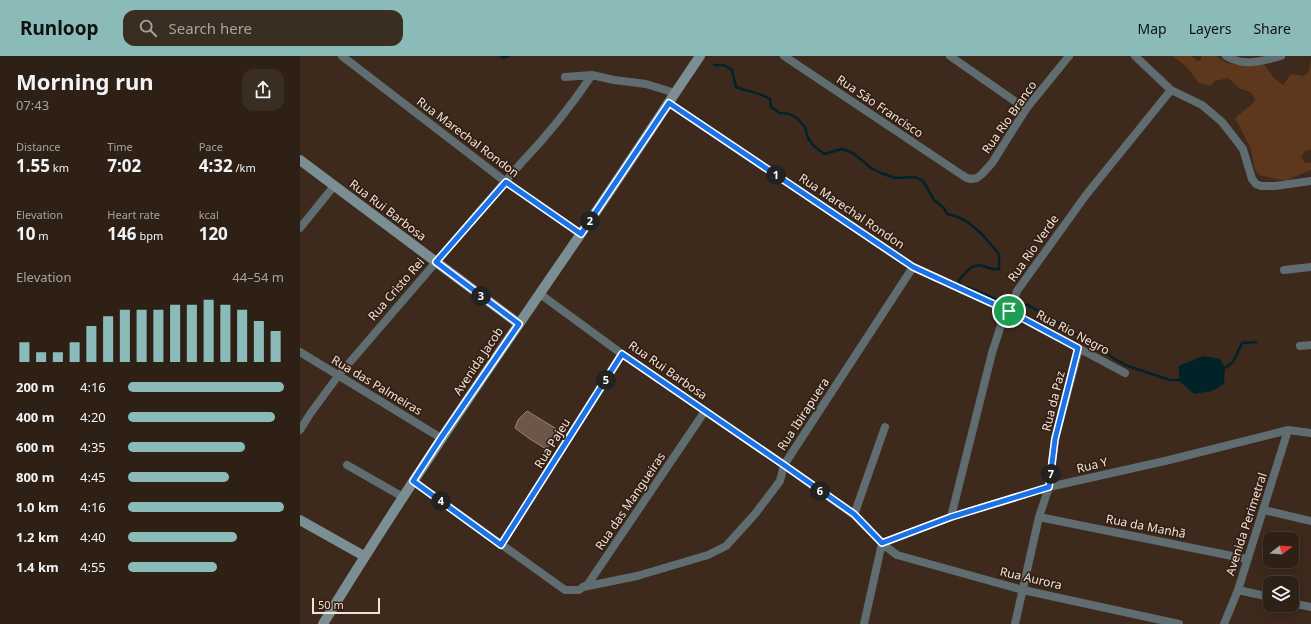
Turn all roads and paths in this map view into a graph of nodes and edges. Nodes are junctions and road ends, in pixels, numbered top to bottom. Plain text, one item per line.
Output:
1 (342, 56) edge
2 (700, 56) edge
3 (784, 56) edge
4 (950, 56) edge
5 (1069, 56) edge
6 (1135, 56) edge
7 (1226, 56) edge
8 (1281, 56) edge
9 (592, 75) junction
10 (565, 77) dead end
11 (1171, 90) junction
12 (674, 94) junction
13 (669, 103) junction
14 (1026, 109) junction
15 (300, 160) edge
16 (962, 176) joint
17 (1311, 181) edge
18 (506, 182) junction
19 (334, 186) junction
20 (300, 228) edge
21 (581, 234) junction
22 (436, 262) junction
23 (913, 267) junction
24 (1311, 267) edge
25 (1284, 270) dead end
26 (540, 294) junction
27 (1009, 311) junction
28 (519, 324) junction
29 (1311, 345) edge
30 (1300, 346) dead end
31 (1078, 348) junction
32 (300, 352) edge
33 (622, 354) junction
34 (1125, 373) dead end
35 (338, 376) junction
36 (705, 411) junction
37 (885, 427) dead end
38 (300, 430) edge
39 (1288, 430) junction
40 (1311, 433) edge
41 (441, 438) junction
42 (347, 465) dead end
43 (784, 465) junction
44 (413, 481) junction
45 (1049, 487) junction
46 (403, 497) junction
47 (1264, 510) junction
48 (854, 514) junction
49 (951, 517) junction
50 (1039, 517) junction
51 (300, 520) edge
52 (1311, 521) edge
53 (882, 543) junction
54 (501, 545) junction
55 (364, 556) junction
56 (1247, 559) junction
57 (583, 587) junction
58 (1023, 590) junction
59 (1238, 590) junction
60 (1263, 596) edge
61 (1299, 604) edge
62 (1311, 607) edge
63 (323, 624) edge
64 (864, 624) edge
65 (1015, 624) edge
66 (1179, 624) edge
67 (1224, 624) edge

1 - 18 street, Rua Marechal Rondon
2 - 12 main road, Avenida Jacob
3 - 16 street, Rua São Francisco
4 - 14 street
5 - 14 street, Rua Rio Branco
6 - 11 street
7 - 8 street
9 - 10 street
9 - 12 street
9 - 18 street, Rua Cristo Rei
11 - 17 street
11 - 27 street, Rua Rio Verde
12 - 13 main road, Avenida Jacob
13 - 21 main road, Avenida Jacob
13 - 23 street, Rua Marechal Rondon
14 - 16 street, Rua Rio Branco
15 - 19 main road, Rua Rui Barbosa
18 - 21 street, Rua Marechal Rondon
18 - 22 street, Rua Cristo Rei
19 - 20 street
19 - 22 main road, Rua Rui Barbosa
21 - 26 main road, Avenida Jacob
22 - 28 main road, Rua Rui Barbosa
22 - 35 street, Rua Cristo Rei
23 - 27 street, Rua Marechal Rondon
23 - 43 street, Rua Ibirapuera
24 - 25 street
26 - 28 main road, Avenida Jacob
26 - 33 street, Rua Rui Barbosa
27 - 31 street, Rua Rio Negro
27 - 49 street, Rua Rio Verde
28 - 41 main road, Avenida Jacob
29 - 30 street
31 - 34 street, Rua Rio Negro
31 - 45 street, Rua da Paz
32 - 35 street, Rua das Palmeiras
33 - 36 street, Rua Rui Barbosa
33 - 54 street, Rua Pajeu
35 - 38 street, Rua Cristo Rei
35 - 41 street, Rua das Palmeiras
36 - 43 street, Rua Rui Barbosa
36 - 57 street, Rua das Mangueiras
37 - 48 street
39 - 40 street
39 - 45 street, Rua Y
39 - 47 street, Avenida Perimetral
41 - 44 main road, Avenida Jacob
42 - 46 street
43 - 48 street, Rua Rui Barbosa
43 - 57 street, Rua Ibirapuera
44 - 46 main road, Avenida Jacob
44 - 54 street
45 - 49 street, Rua Y
45 - 50 street, Rua da Paz
46 - 55 main road, Avenida Jacob
47 - 52 street
47 - 56 street, Avenida Perimetral
48 - 53 street, Rua Aurora
49 - 53 street, Rua Y
50 - 56 street, Rua da Manhã
50 - 58 street, Rua da Paz
51 - 55 main road
53 - 58 street, Rua Aurora
53 - 64 street
54 - 57 street
55 - 63 main road, Avenida Jacob
56 - 59 street, Avenida Perimetral
58 - 65 street, Rua da Paz
58 - 66 street, Rua Aurora
59 - 60 street
59 - 67 street, Avenida Perimetral
61 - 62 street

